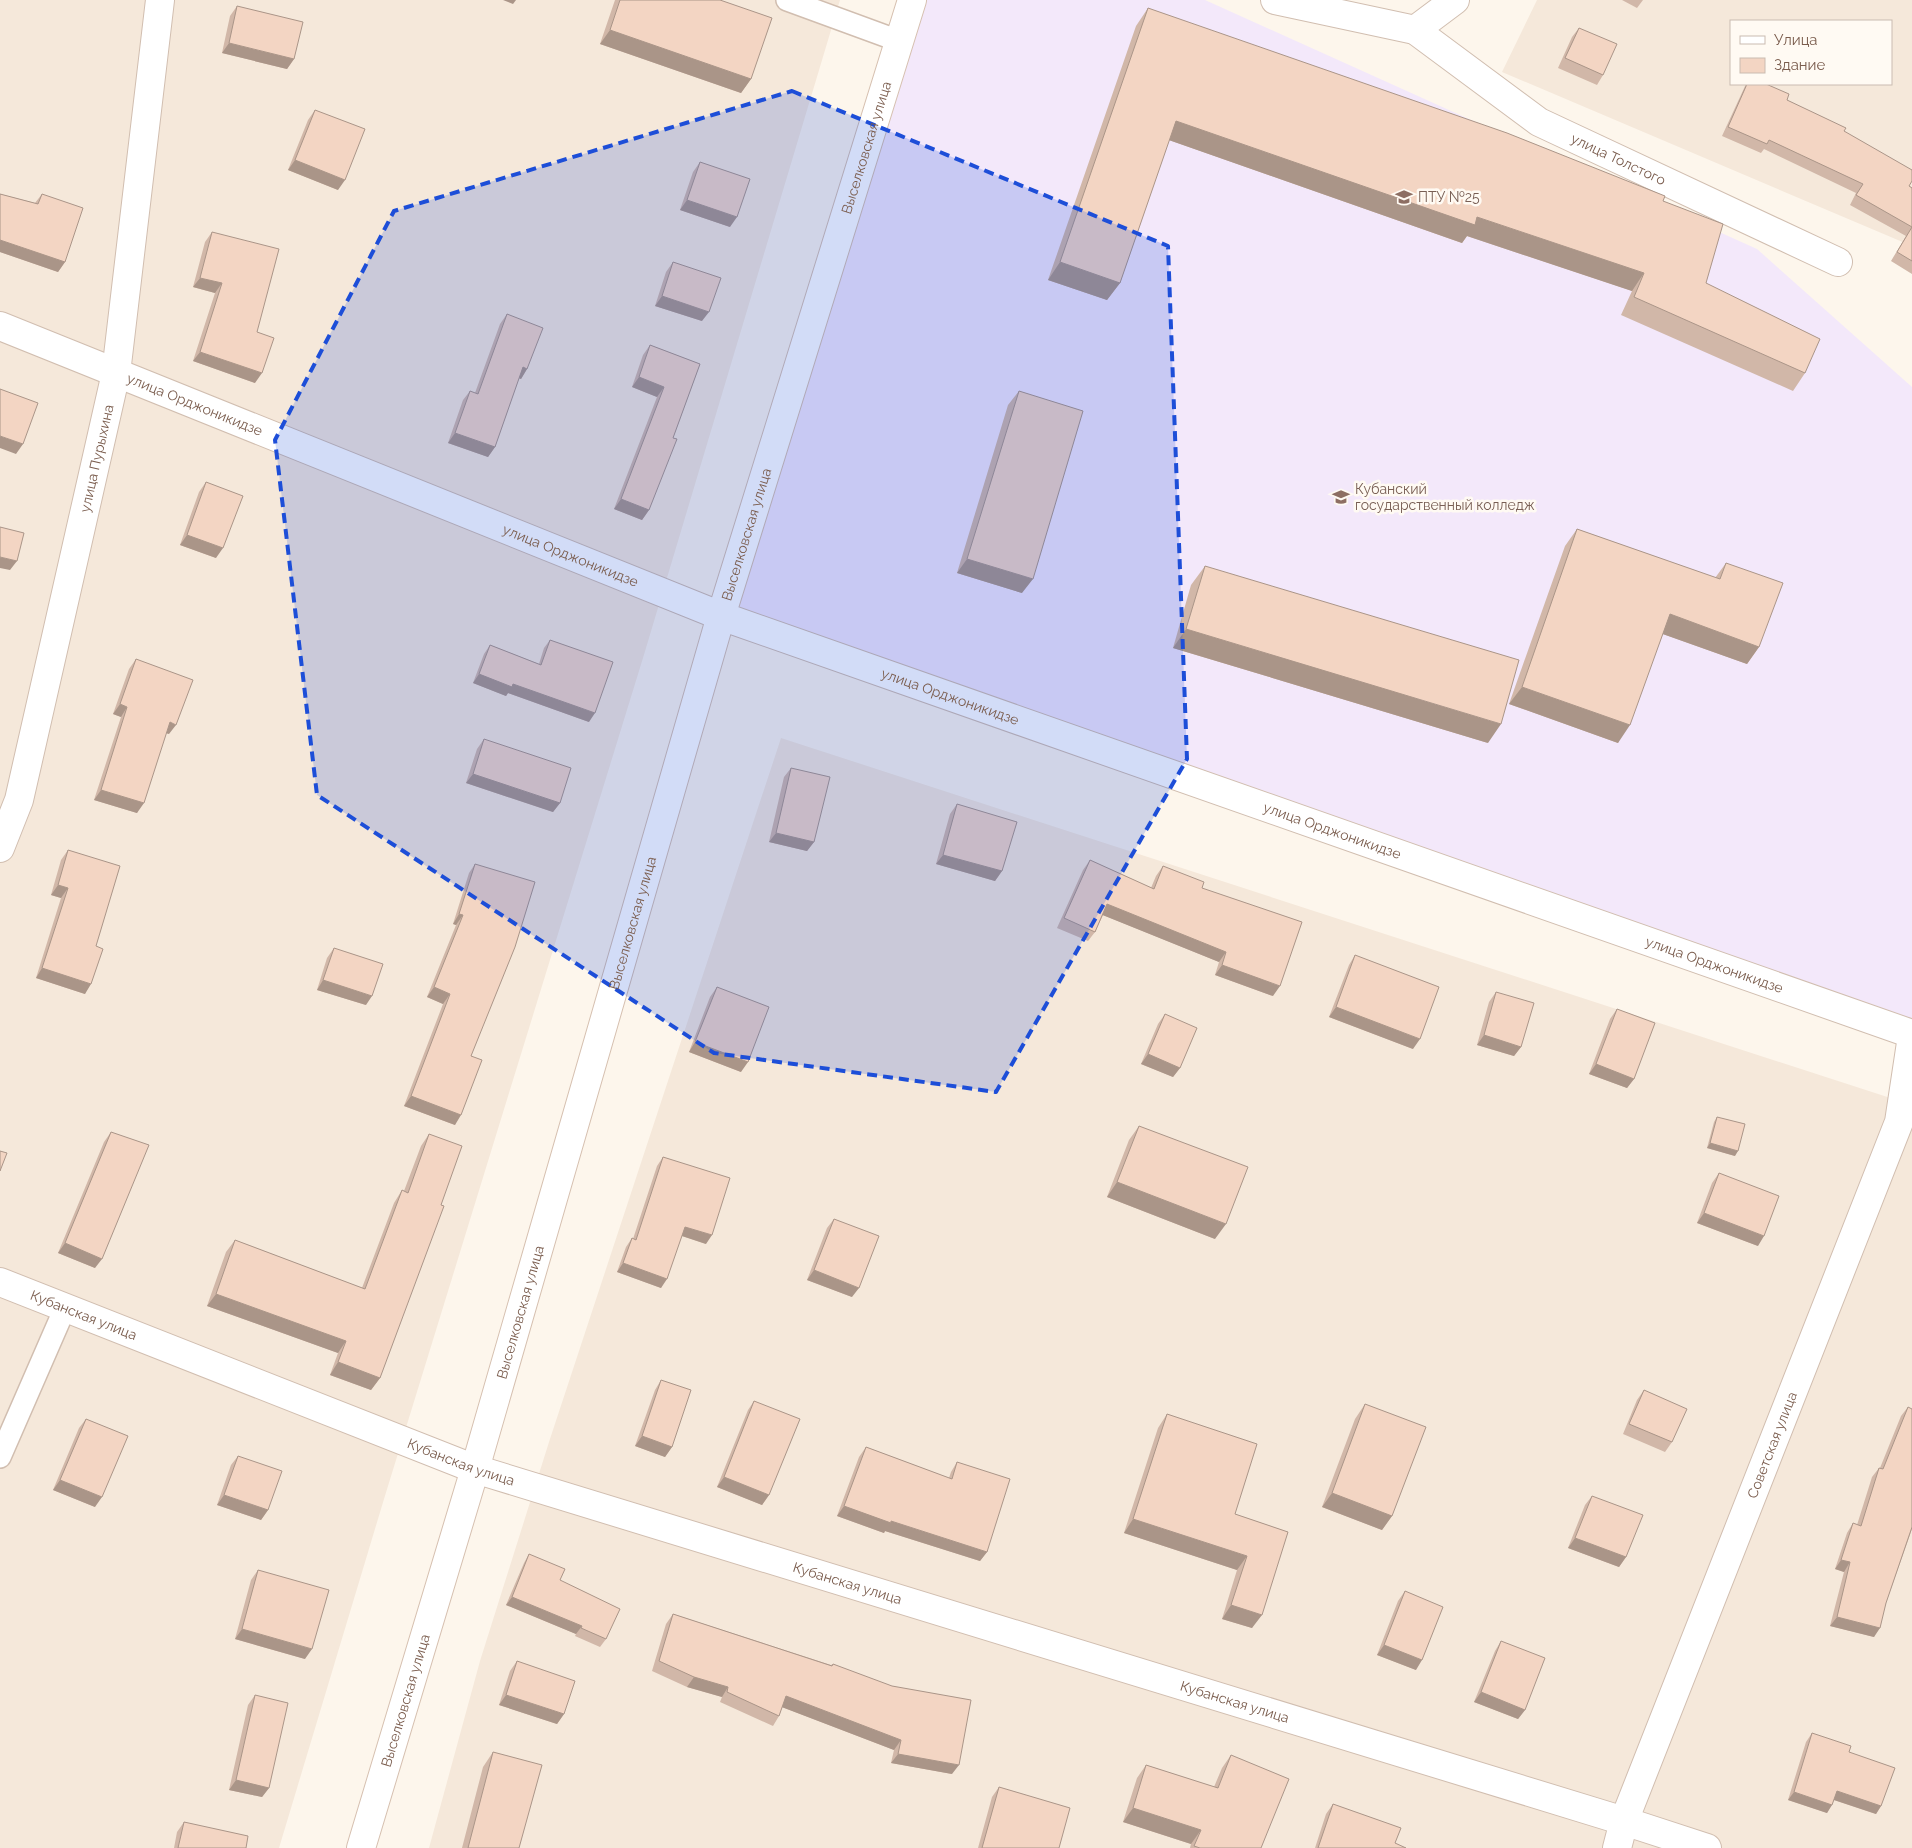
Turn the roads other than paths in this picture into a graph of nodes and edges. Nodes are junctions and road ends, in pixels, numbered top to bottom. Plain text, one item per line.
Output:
1 (160, 0) edge
2 (787, 0) edge
3 (912, 0) edge
4 (1275, 0) edge
5 (1455, 0) edge
6 (1416, 30) junction
7 (900, 41) junction
8 (1838, 262) dead end
9 (0, 326) edge
10 (116, 374) junction
11 (721, 616) junction
12 (0, 848) edge
13 (1912, 1035) edge
14 (0, 1282) edge
15 (65, 1308) junction
16 (0, 1457) edge
17 (476, 1469) junction
18 (1624, 1821) junction
19 (361, 1848) edge
20 (1616, 1848) edge
21 (1707, 1848) edge

1 - 10 street, улица Пурыхина
2 - 7 lane
3 - 7 street, Выселковская улица
4 - 6 street, улица Толстого
5 - 6 street
6 - 8 street, улица Толстого
7 - 11 street, Выселковская улица
9 - 10 street, улица Орджоникидзе
10 - 11 street, улица Орджоникидзе
10 - 12 street, улица Пурыхина
11 - 13 street, улица Орджоникидзе
11 - 17 street, Выселковская улица
13 - 18 street, Советская улица
14 - 15 street, Кубанская улица
15 - 16 lane
15 - 17 street, Кубанская улица
17 - 18 street, Кубанская улица
17 - 19 street, Выселковская улица
18 - 20 street, Советская улица
18 - 21 street, Кубанская улица

